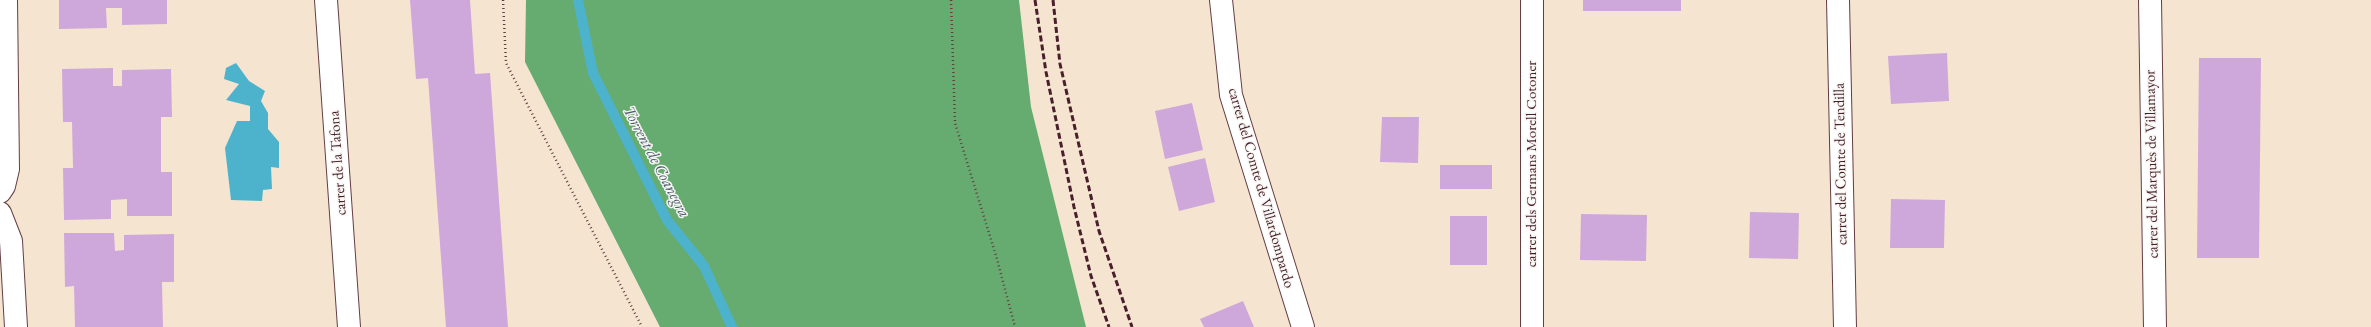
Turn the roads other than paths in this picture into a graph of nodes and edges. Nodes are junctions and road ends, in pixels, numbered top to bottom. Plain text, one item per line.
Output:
1 (6, 0) edge
2 (326, 0) edge
3 (1221, 0) edge
4 (1532, 0) edge
5 (1838, 0) edge
6 (2150, 0) edge
7 (0, 192) edge
8 (0, 213) edge
9 (16, 327) edge
10 (348, 327) edge
11 (1303, 327) edge
12 (1532, 327) edge
13 (1845, 327) edge
14 (2155, 327) edge

1 - 7 street
2 - 10 street, carrer de la Tafona
3 - 11 street, carrer del Comte de Villardompardo
4 - 12 street, carrer dels Germans Morell Cotoner
5 - 13 street, carrer del Comte de Tendilla
6 - 14 street, carrer del Marquès de Villamayor
8 - 9 street

